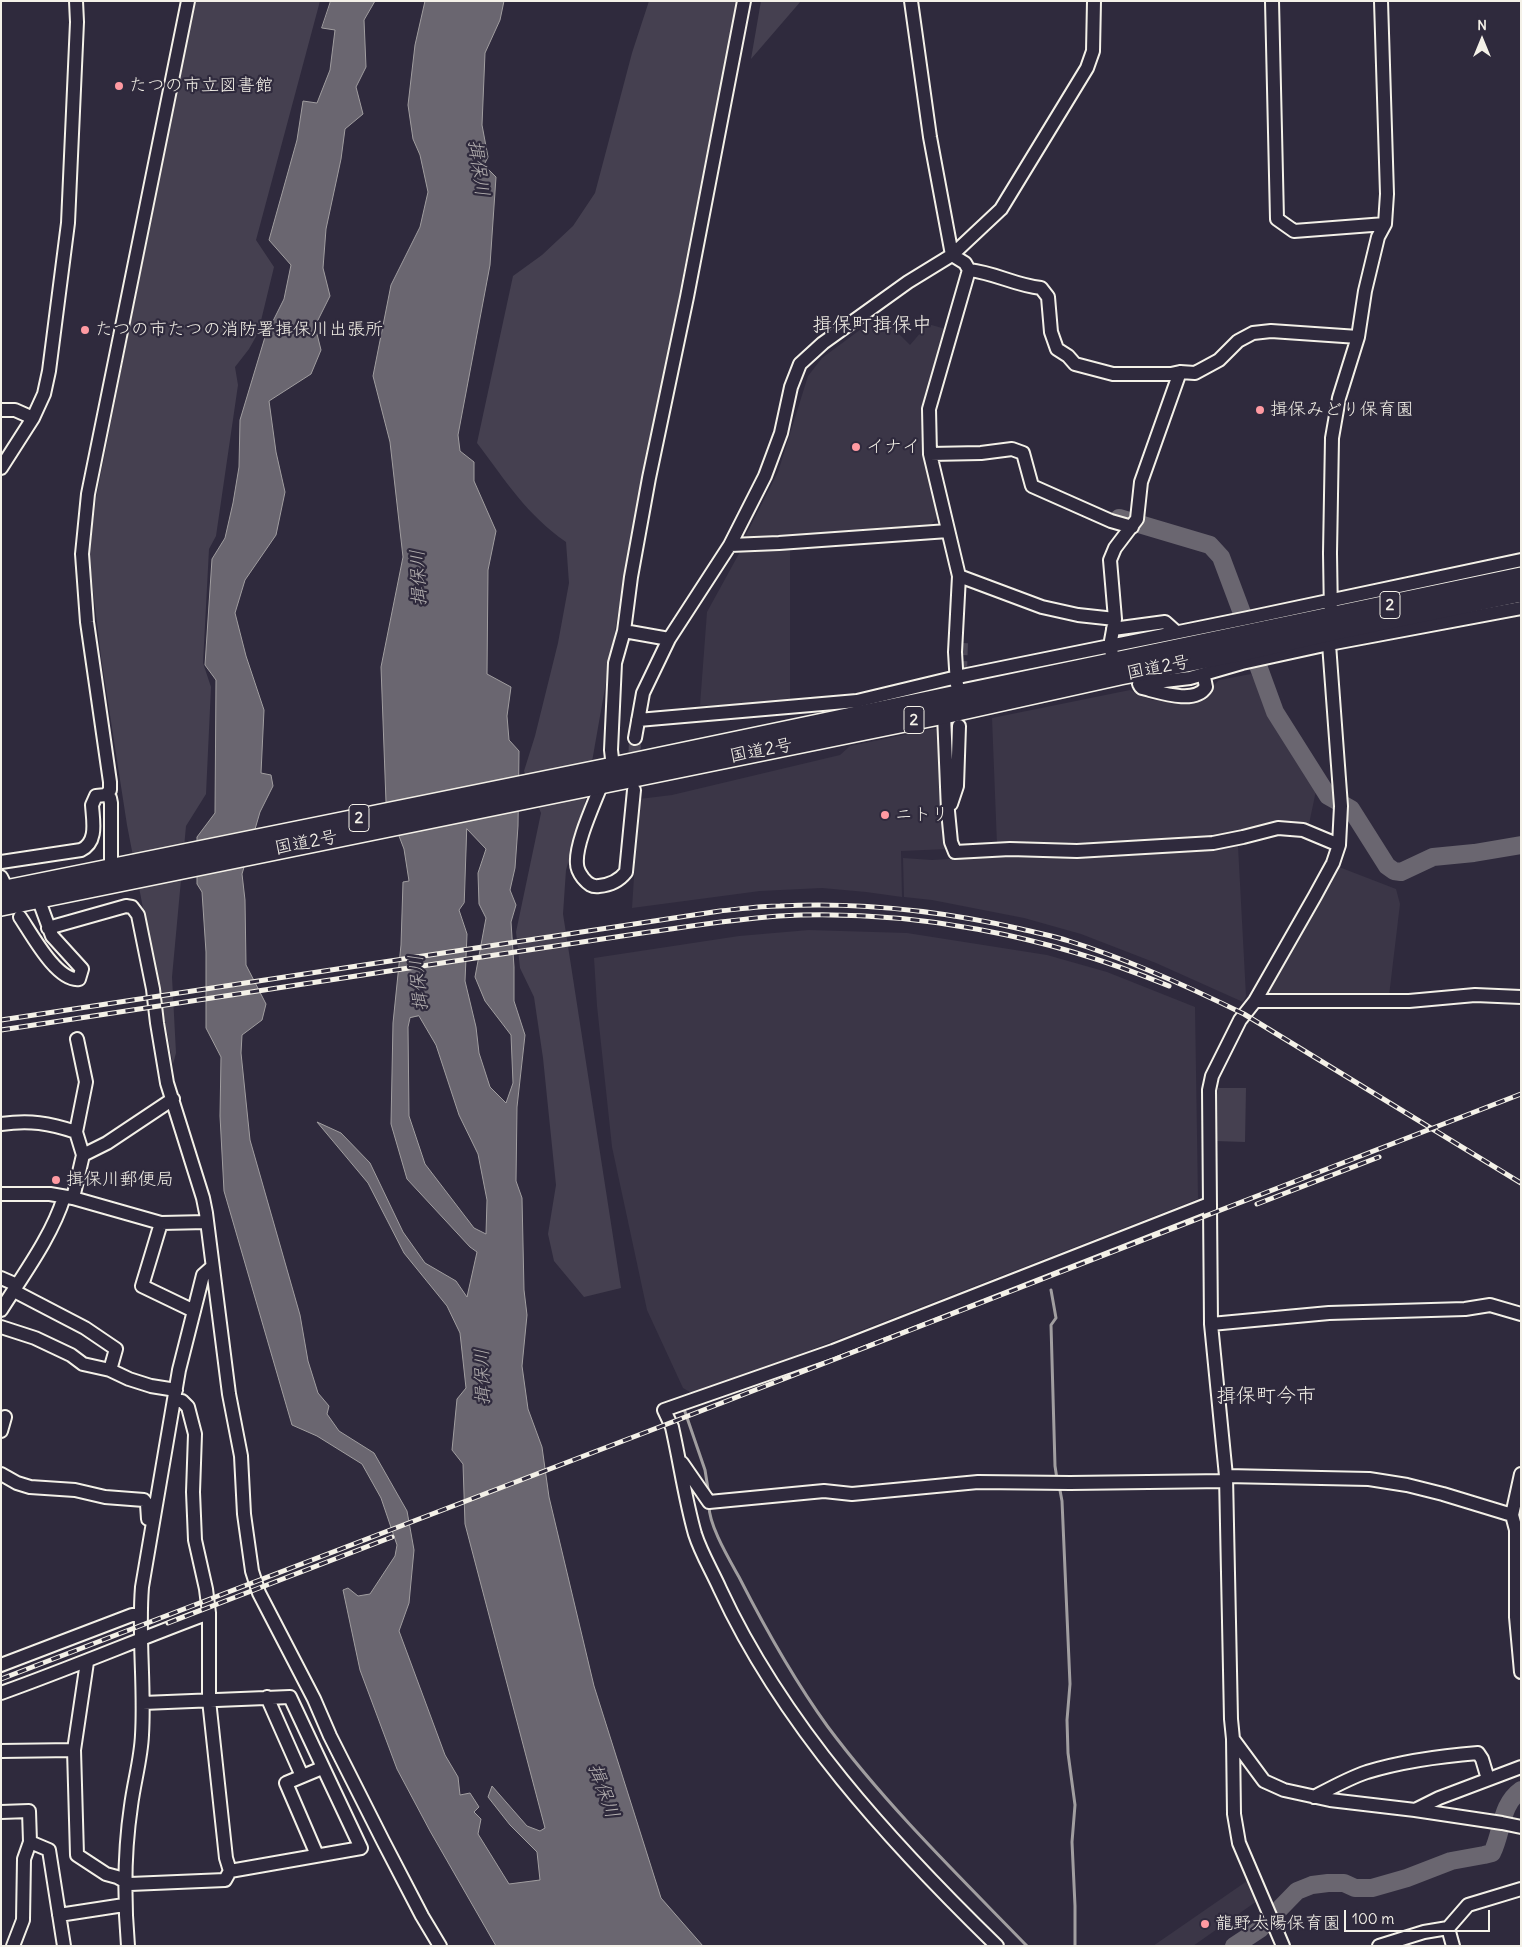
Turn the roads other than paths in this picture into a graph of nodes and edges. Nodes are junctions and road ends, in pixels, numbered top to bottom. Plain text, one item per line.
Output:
1 (76, 1) edge
2 (188, 1) edge
3 (744, 1) edge
4 (910, 1) edge
5 (1094, 1) edge
6 (1272, 1) edge
7 (1381, 1) edge
8 (1385, 224) junction
9 (952, 255) junction
10 (969, 270) junction
11 (1358, 338) junction
12 (1180, 372) junction
13 (1, 410) edge
14 (33, 418) junction
15 (930, 454) junction
16 (1, 468) edge
17 (1132, 527) junction
18 (948, 531) junction
19 (730, 545) junction
20 (1521, 560) edge
21 (962, 578) junction
22 (1521, 578) edge
23 (1521, 592) edge
24 (1521, 608) edge
25 (1330, 623) junction
26 (1114, 624) junction
27 (1174, 630) dead end
28 (624, 631) junction
29 (669, 639) junction
30 (962, 641) tunnel mouth
31 (1249, 641) junction
32 (1112, 653) junction
33 (1204, 677) dead end
34 (1136, 678) junction
35 (957, 686) junction
36 (944, 714) junction
37 (638, 720) junction
38 (959, 726) dead end
39 (635, 738) tunnel mouth
40 (612, 767) junction
41 (591, 780) junction
42 (634, 790) dead end
43 (106, 795) junction
44 (948, 811) junction
45 (1339, 845) junction
46 (1, 862) edge
47 (112, 868) junction
48 (134, 871) junction
49 (2, 883) edge
50 (38, 898) junction
51 (1, 906) edge
52 (20, 916) dead end
53 (48, 928) junction
54 (1521, 997) edge
55 (1255, 1002) junction
56 (77, 1040) dead end
57 (173, 1099) junction
58 (1, 1124) edge
59 (76, 1132) junction
60 (84, 1156) junction
61 (1, 1194) edge
62 (69, 1197) junction
63 (1209, 1204) junction
64 (207, 1222) junction
65 (161, 1223) junction
66 (212, 1267) junction
67 (1, 1278) edge
68 (15, 1288) junction
69 (1, 1310) edge
70 (194, 1311) junction
71 (1521, 1314) edge
72 (1211, 1324) junction
73 (1, 1327) edge
74 (110, 1370) junction
75 (175, 1395) junction
76 (5, 1417) dead end
77 (1, 1431) edge
78 (679, 1459) junction
79 (1, 1474) edge
80 (1521, 1474) edge
81 (1226, 1479) junction
82 (1512, 1515) junction
83 (151, 1530) junction
84 (209, 1613) junction
85 (140, 1615) junction
86 (140, 1638) junction
87 (88, 1662) junction
88 (1, 1665) edge
89 (1521, 1672) edge
90 (1, 1694) edge
91 (267, 1697) junction
92 (209, 1700) junction
93 (143, 1703) junction
94 (1233, 1739) junction
95 (74, 1750) junction
96 (1, 1751) edge
97 (1521, 1767) edge
98 (322, 1768) junction
99 (302, 1776) junction
100 (1488, 1779) junction
101 (1314, 1797) junction
102 (1415, 1810) junction
103 (1, 1812) edge
104 (1521, 1827) edge
105 (30, 1842) junction
106 (317, 1856) junction
107 (230, 1870) junction
108 (125, 1881) junction
109 (1521, 1889) edge
110 (124, 1905) junction
111 (59, 1914) junction
112 (1448, 1928) junction
113 (13, 1946) edge
114 (64, 1946) edge
115 (128, 1946) edge
116 (440, 1946) edge
117 (996, 1946) edge
118 (1283, 1946) edge
119 (1379, 1946) edge
120 (1453, 1946) edge

1 - 14 street
2 - 43 street
3 - 28 street
4 - 9 street
5 - 9 street
6 - 8 street
7 - 8 street
8 - 11 street
9 - 10 street
9 - 19 street
10 - 12 street
10 - 15 street
11 - 12 street
11 - 25 street
12 - 17 street
13 - 14 street
14 - 16 street
15 - 17 street
15 - 18 street
17 - 26 street
18 - 19 street
18 - 21 street
19 - 29 street
20 - 25 street
21 - 26 street
21 - 30 street
21 - 35 street
22 - 25 highway, 国道2号 / 2
23 - 25 highway, 国道2号 / 2
24 - 25 street
25 - 31 highway, 国道2号 / 2
25 - 31 street
25 - 45 street
26 - 27 street
26 - 32 street
28 - 29 street
28 - 40 street
29 - 37 street
31 - 32 highway, 国道2号 / 2
31 - 34 highway, 国道2号 / 2
32 - 35 highway, 国道2号 / 2
33 - 34 street
34 - 36 highway, 国道2号 / 2
35 - 37 street
35 - 40 highway, 国道2号 / 2
36 - 41 highway, 国道2号 / 2
36 - 44 street
37 - 39 street
38 - 44 street
40 - 41 highway, 国道2号 / 2
41 - 42 street
41 - 48 highway, 国道2号 / 2
43 - 46 street
43 - 47 street
44 - 45 street
45 - 55 street
47 - 48 highway, 国道2号 / 2
47 - 49 highway, 国道2号 / 2
48 - 50 highway, 国道2号 / 2
50 - 51 highway, 国道2号 / 2
50 - 53 street
52 - 53 street
53 - 57 street
54 - 55 street
55 - 63 street
56 - 59 street
57 - 60 street
57 - 64 street
58 - 59 street
59 - 60 street
60 - 62 street
61 - 62 street
62 - 65 street
62 - 68 street
63 - 72 street
63 - 78 street
64 - 65 street
64 - 66 street
65 - 70 street
66 - 70 street
66 - 116 street
67 - 68 street
68 - 69 street
68 - 74 street
70 - 75 street
71 - 72 street
72 - 81 street
73 - 74 street
74 - 75 street
75 - 83 street
75 - 84 street
76 - 77 street
78 - 81 street
78 - 117 street
79 - 83 street
80 - 82 street
81 - 82 street
81 - 94 street
82 - 89 street
83 - 85 street
84 - 86 street
84 - 92 street
85 - 86 street
85 - 88 street
86 - 87 street
86 - 93 street
87 - 90 street
87 - 95 street
91 - 92 street
91 - 98 street
91 - 99 street
92 - 93 street
92 - 107 street
93 - 108 street
94 - 101 street
94 - 118 street
95 - 96 street
95 - 108 street
97 - 100 street
98 - 99 street
98 - 106 street
99 - 106 street
100 - 101 street
100 - 102 street
101 - 102 street
102 - 104 street
103 - 105 street
105 - 111 street
105 - 113 street
106 - 107 street
107 - 108 street
108 - 110 street
109 - 112 street
110 - 111 street
110 - 115 street
111 - 114 street
112 - 119 street
112 - 120 street

